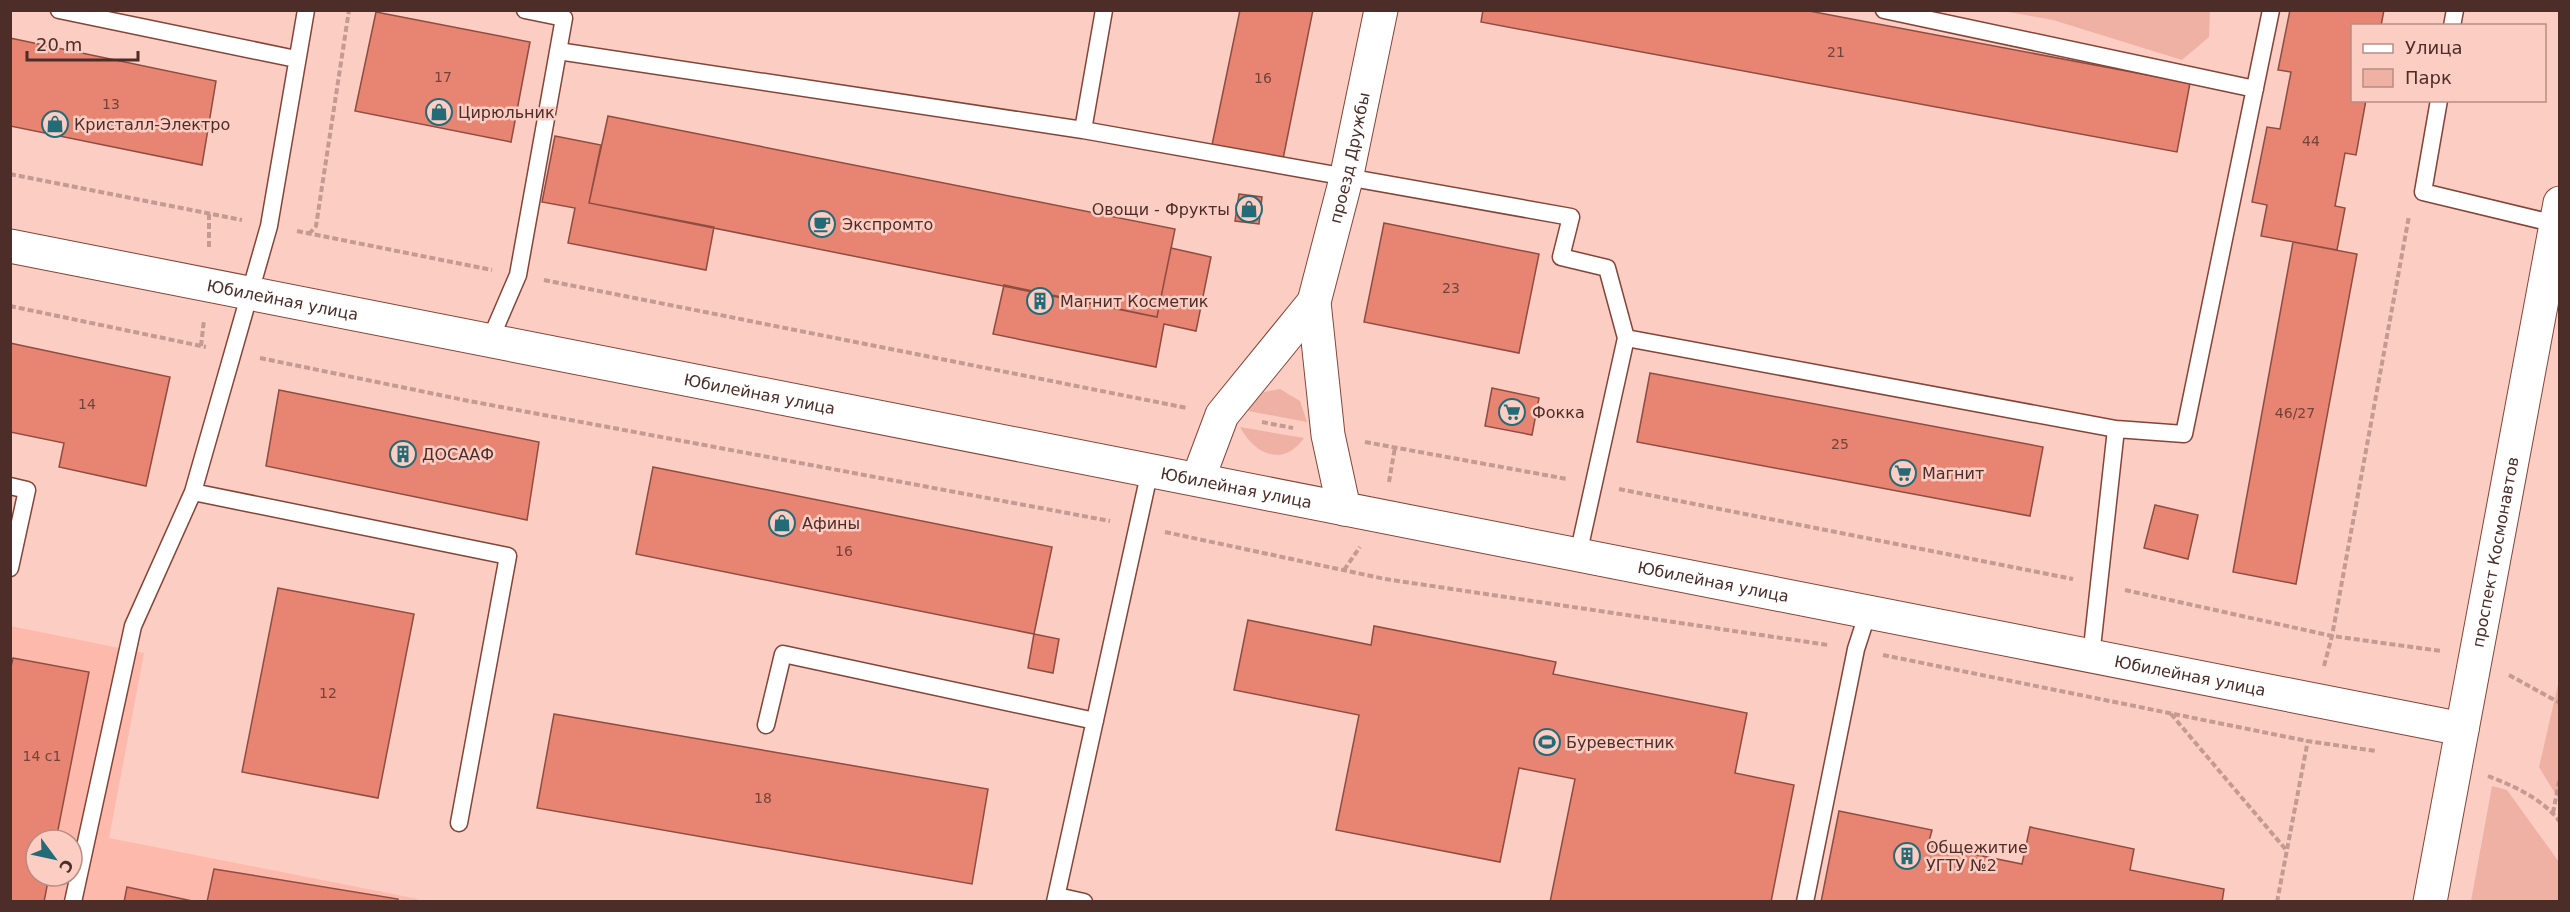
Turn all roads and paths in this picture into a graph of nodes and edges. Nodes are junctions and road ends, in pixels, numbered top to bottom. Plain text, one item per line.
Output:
1 (306, 10) edge
2 (349, 10) edge
3 (525, 10) edge
4 (1104, 10) edge
5 (1381, 10) edge
6 (1884, 10) edge
7 (2271, 10) edge
8 (64, 11) edge
9 (558, 51) junction
10 (296, 59) junction
11 (2255, 89) junction
12 (2439, 102) edge
13 (1083, 130) junction
14 (10, 174) edge
15 (1346, 179) junction
16 (2411, 205) dead end
17 (2558, 214) edge
18 (269, 226) junction
19 (309, 234) junction
20 (10, 246) edge
21 (518, 275) junction
22 (249, 292) junction
23 (1314, 302) junction
24 (10, 306) edge
25 (1626, 338) junction
26 (490, 340) junction
27 (232, 353) junction
28 (1222, 415) junction
29 (2116, 429) junction
30 (1328, 435) junction
31 (1150, 470) junction
32 (1198, 479) junction
33 (1594, 484) junction
34 (10, 486) edge
35 (193, 492) junction
36 (1344, 509) junction
37 (1138, 526) junction
38 (1578, 555) junction
39 (10, 568) edge
40 (2101, 585) junction
41 (1868, 612) junction
42 (2332, 636) junction
43 (1856, 649) junction
44 (2091, 657) junction
45 (2315, 700) junction
46 (2170, 713) junction
47 (1095, 720) junction
48 (766, 725) dead end
49 (2462, 729) junction
50 (2307, 741) junction
51 (2388, 753) dead end
52 (2456, 764) junction
53 (2559, 776) edge
54 (2553, 813) junction
55 (2559, 822) edge
56 (459, 823) dead end
57 (2287, 851) junction
58 (1056, 899) edge
59 (74, 902) edge
60 (1084, 902) edge
61 (1805, 902) edge
62 (2277, 902) edge
63 (2430, 902) edge

1 - 10 lane
2 - 19 path
3 - 9 lane
4 - 13 lane
5 - 15 street, проезд Дружбы
6 - 11 lane
7 - 11 lane
8 - 10 lane
9 - 13 lane
9 - 21 lane
10 - 18 lane
11 - 29 lane
12 - 17 lane
13 - 15 lane
14 - 18 path
15 - 23 street, проезд Дружбы
15 - 25 lane
16 - 42 path
17 - 49 street, проспект Космонавтов
18 - 19 path
18 - 22 lane
19 - 21 path
20 - 22 street, Юбилейная улица
21 - 26 lane
21 - 28 path
22 - 26 street, Юбилейная улица
22 - 27 lane
23 - 28 street, проезд Дружбы
23 - 30 street, проезд Дружбы
24 - 27 path
25 - 29 lane
25 - 33 lane
26 - 31 street, Юбилейная улица
27 - 35 lane
27 - 37 path
28 - 30 path
28 - 32 street, проезд Дружбы
29 - 40 lane
30 - 33 path
30 - 36 street, проезд Дружбы
31 - 32 street, Юбилейная улица
31 - 37 lane
32 - 36 street, Юбилейная улица
33 - 38 lane
33 - 40 path
34 - 39 lane
35 - 56 lane
35 - 59 lane
36 - 38 street, Юбилейная улица
37 - 43 path
37 - 47 lane
38 - 41 street, Юбилейная улица
40 - 42 path
40 - 44 lane
41 - 43 lane
41 - 44 street, Юбилейная улица
42 - 45 path
43 - 46 path
43 - 61 lane
44 - 45 street, Юбилейная улица
45 - 49 street, Юбилейная улица
45 - 50 path
46 - 50 path
46 - 57 path
47 - 48 lane
47 - 58 lane
49 - 52 street, проспект Космонавтов
50 - 51 path
50 - 57 path
52 - 54 path
52 - 63 street, проспект Космонавтов
53 - 54 path
54 - 55 path
57 - 62 path
58 - 60 lane

